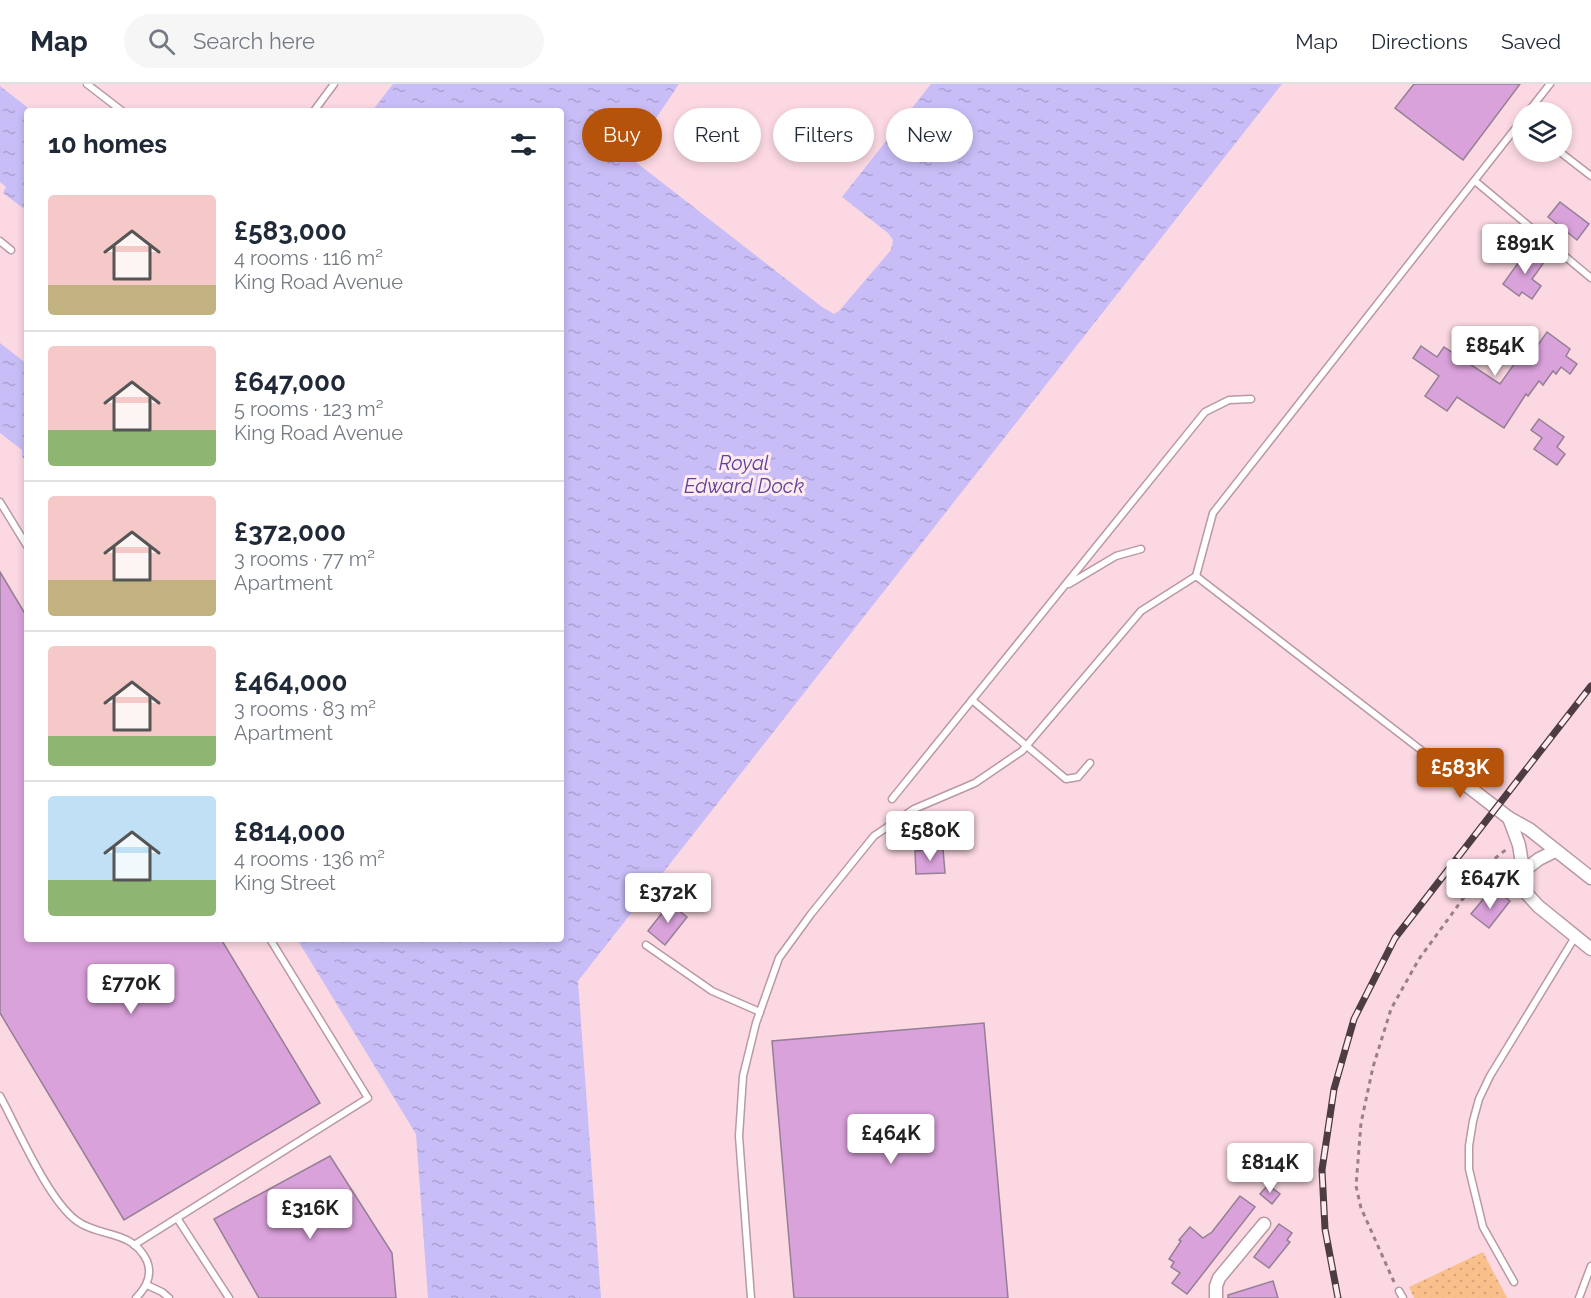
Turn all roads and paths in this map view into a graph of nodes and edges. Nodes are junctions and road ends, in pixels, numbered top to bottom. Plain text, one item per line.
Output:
1 (87, 84) edge
2 (334, 84) edge
3 (1550, 84) edge
4 (1536, 102) edge
5 (118, 108) edge
6 (316, 108) edge
7 (1512, 134) edge
8 (1572, 161) edge
9 (1591, 176) edge
10 (1475, 181) junction
11 (0, 241) edge
12 (11, 250) dead end
13 (1591, 278) edge
14 (1251, 399) dead end
15 (0, 502) edge
16 (24, 541) edge
17 (1141, 549) dead end
18 (1196, 576) junction
19 (1063, 588) junction
20 (972, 700) junction
21 (1027, 745) junction
22 (1430, 756) joint
23 (1090, 763) dead end
24 (892, 799) dead end
25 (1509, 818) junction
26 (1519, 845) junction
27 (1555, 851) junction
28 (1522, 872) junction
29 (1482, 874) dead end
30 (1591, 878) edge
31 (1477, 885) joint
32 (1575, 937) junction
33 (272, 942) edge
34 (646, 945) dead end
35 (1591, 949) edge
36 (760, 1012) junction
37 (0, 1095) edge
38 (177, 1218) junction
39 (1264, 1224) dead end
40 (134, 1245) junction
41 (1591, 1266) edge
42 (1514, 1282) dead end
43 (145, 1287) junction
44 (1401, 1294) edge
45 (136, 1298) edge
46 (170, 1298) edge
47 (230, 1298) edge
48 (751, 1298) edge
49 (1216, 1298) edge
50 (1579, 1298) edge

1 - 5 lane
2 - 6 lane
3 - 4 lane
7 - 10 lane
8 - 9 lane
10 - 13 lane
10 - 18 lane
11 - 12 lane
14 - 19 lane
15 - 16 lane
17 - 19 lane
18 - 21 lane
18 - 22 lane
19 - 20 lane
20 - 21 lane
20 - 24 lane
21 - 23 lane
21 - 36 lane
22 - 25 street
25 - 26 street
25 - 27 street
26 - 28 street
26 - 29 path
27 - 28 street
27 - 30 street
28 - 31 lane
28 - 32 street
31 - 44 path
32 - 35 street
32 - 42 lane
33 - 38 lane
34 - 36 lane
36 - 48 lane
37 - 40 lane
38 - 40 lane
38 - 47 lane
39 - 49 street
40 - 43 lane
41 - 50 lane
43 - 45 lane
43 - 46 lane

